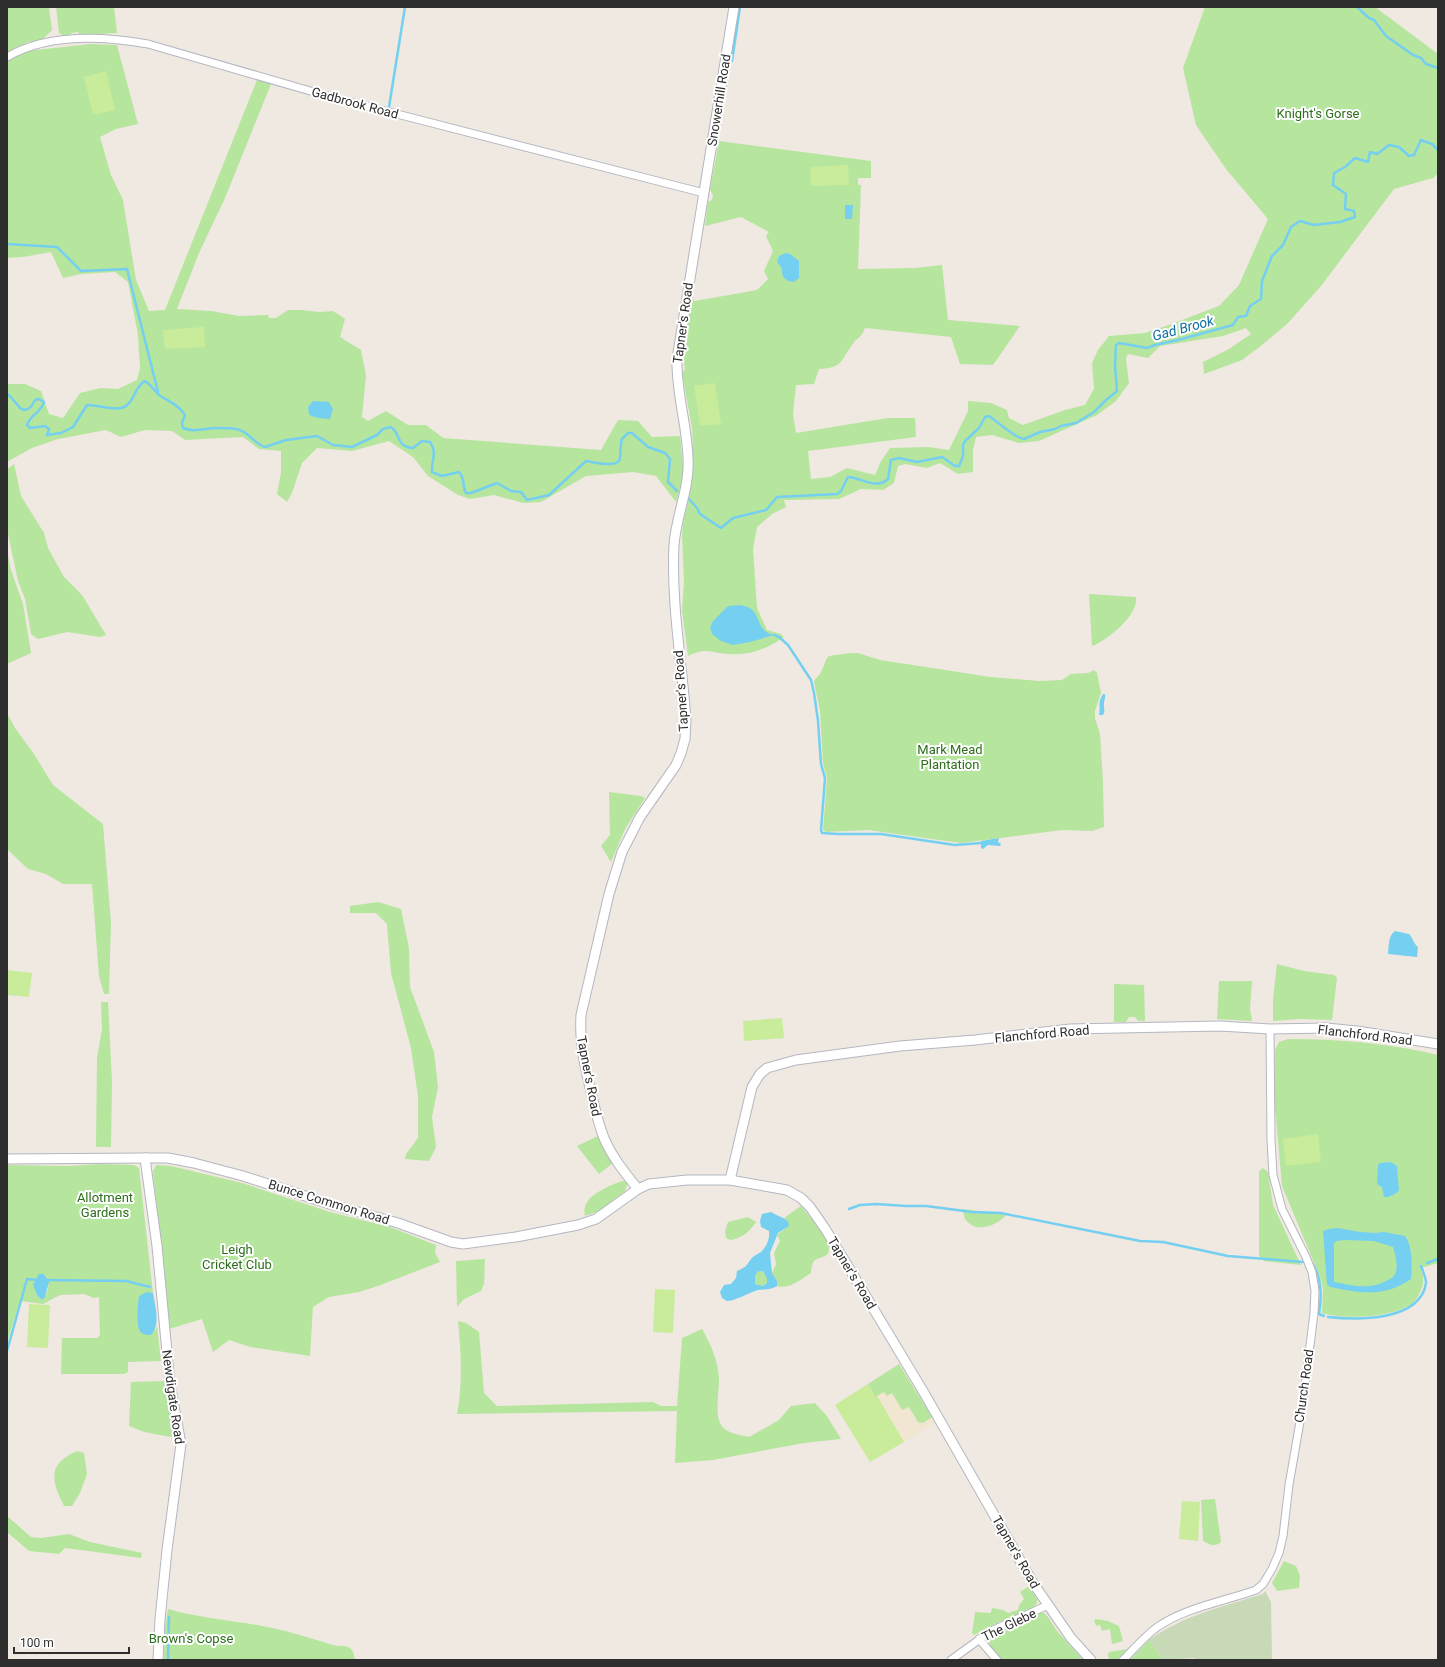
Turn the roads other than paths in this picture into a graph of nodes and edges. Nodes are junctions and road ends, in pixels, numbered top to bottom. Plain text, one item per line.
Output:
1 (734, 7) edge
2 (7, 57) edge
3 (704, 193) junction
4 (1270, 1029) junction
5 (1438, 1044) edge
6 (144, 1158) junction
7 (7, 1159) edge
8 (730, 1180) junction
9 (638, 1189) junction
10 (1048, 1605) junction
11 (979, 1639) junction
12 (158, 1660) edge
13 (951, 1660) edge
14 (997, 1660) edge
15 (1090, 1660) edge
16 (1123, 1660) edge

1 - 3 street, Snowerhill Road
2 - 3 street, Gadbrook Road
3 - 9 street, Tapner's Road
4 - 5 street, Flanchford Road
4 - 8 street, Flanchford Road
4 - 16 street, Church Road
6 - 7 street, Bunce Common Road
6 - 9 street, Bunce Common Road
6 - 12 street, Newdigate Road
8 - 9 street, Tapner's Road
8 - 10 street, Tapner's Road
10 - 11 street, The Glebe
10 - 15 street, Tapner's Road
11 - 13 street, The Glebe
11 - 14 street

